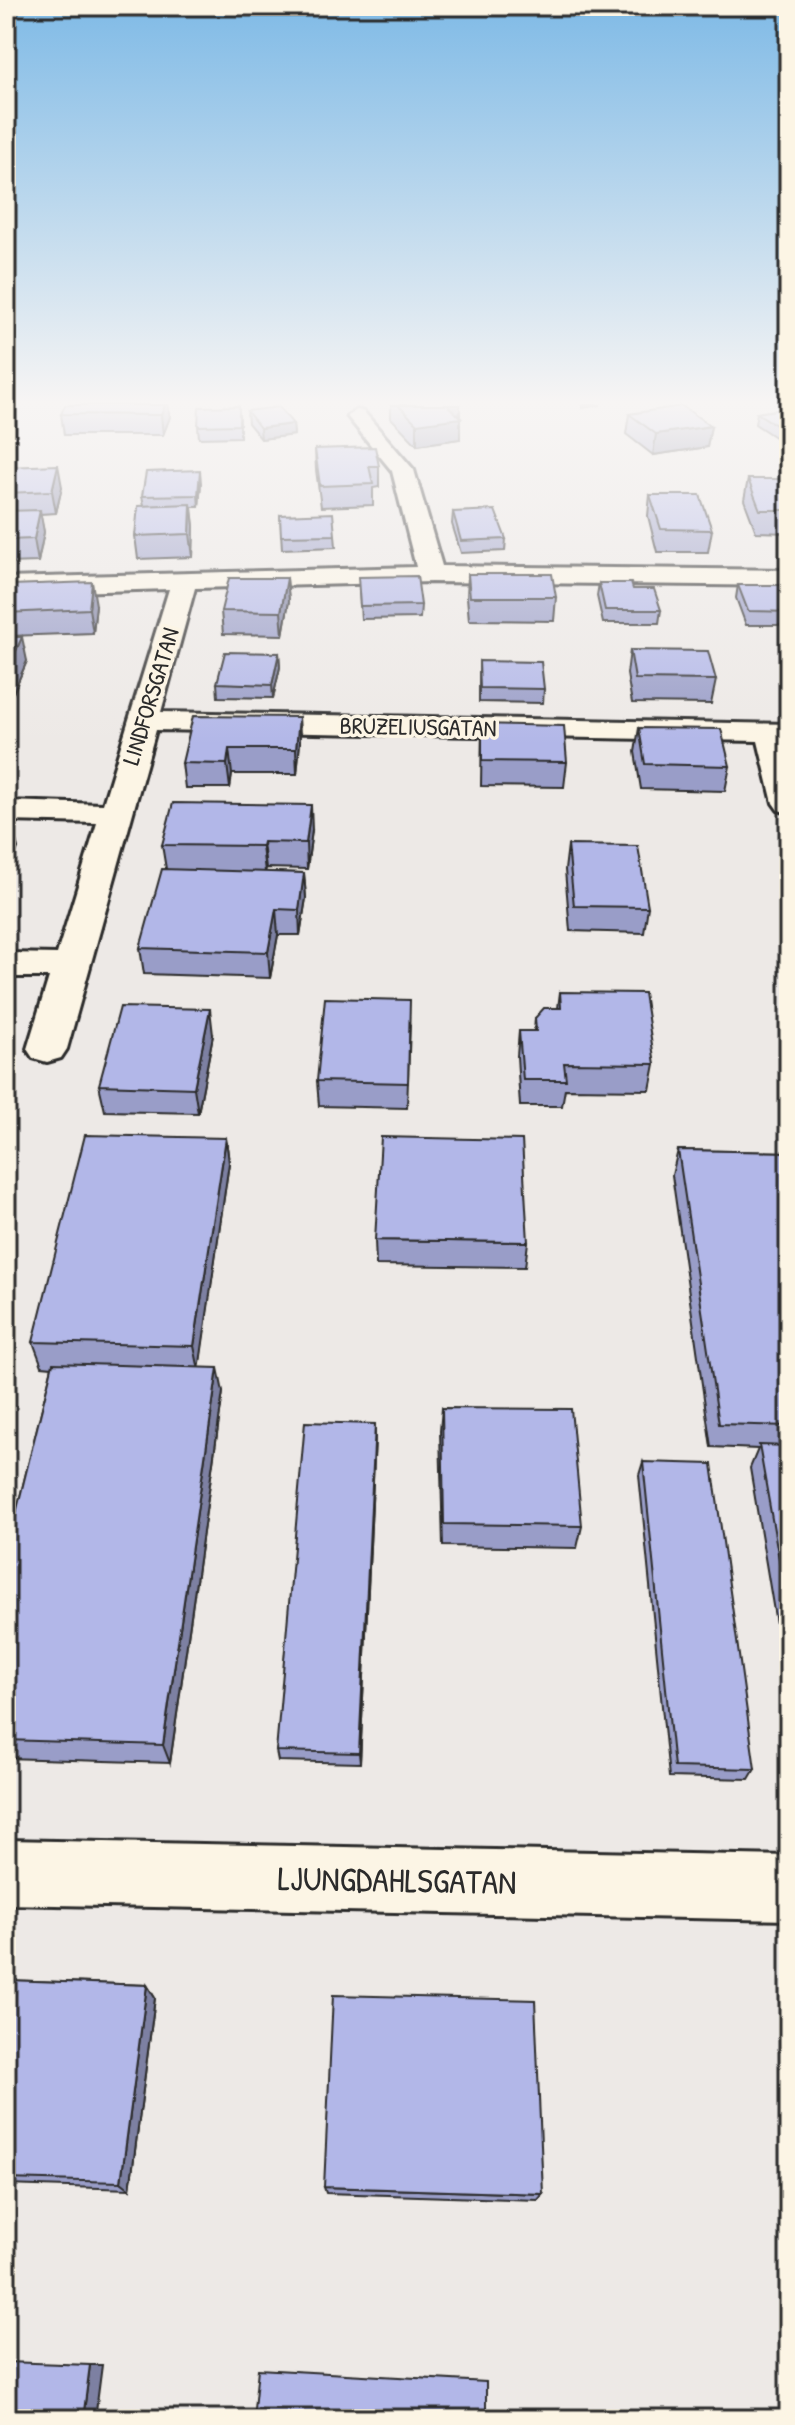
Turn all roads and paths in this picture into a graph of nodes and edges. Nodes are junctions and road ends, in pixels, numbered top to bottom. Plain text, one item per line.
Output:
1 (416, 518) edge
2 (431, 574) junction
3 (789, 578) edge
4 (185, 579) junction
5 (6, 586) edge
6 (142, 721) junction
7 (780, 733) edge
8 (789, 803) edge
9 (6, 811) edge
10 (114, 814) junction
11 (6, 965) edge
12 (69, 966) junction
13 (47, 1049) dead end
14 (6, 1872) edge
15 (789, 1888) edge

1 - 2 street
2 - 3 street
2 - 4 street
4 - 5 street
4 - 6 street, LINDFORSGATAN
6 - 7 street, BRUZELIUSGATAN
6 - 10 street, LINDFORSGATAN
7 - 8 street
9 - 10 street
10 - 12 street, LINDFORSGATAN
11 - 12 street
12 - 13 street, LINDFORSGATAN
14 - 15 street, LJUNGDAHLSGATAN

